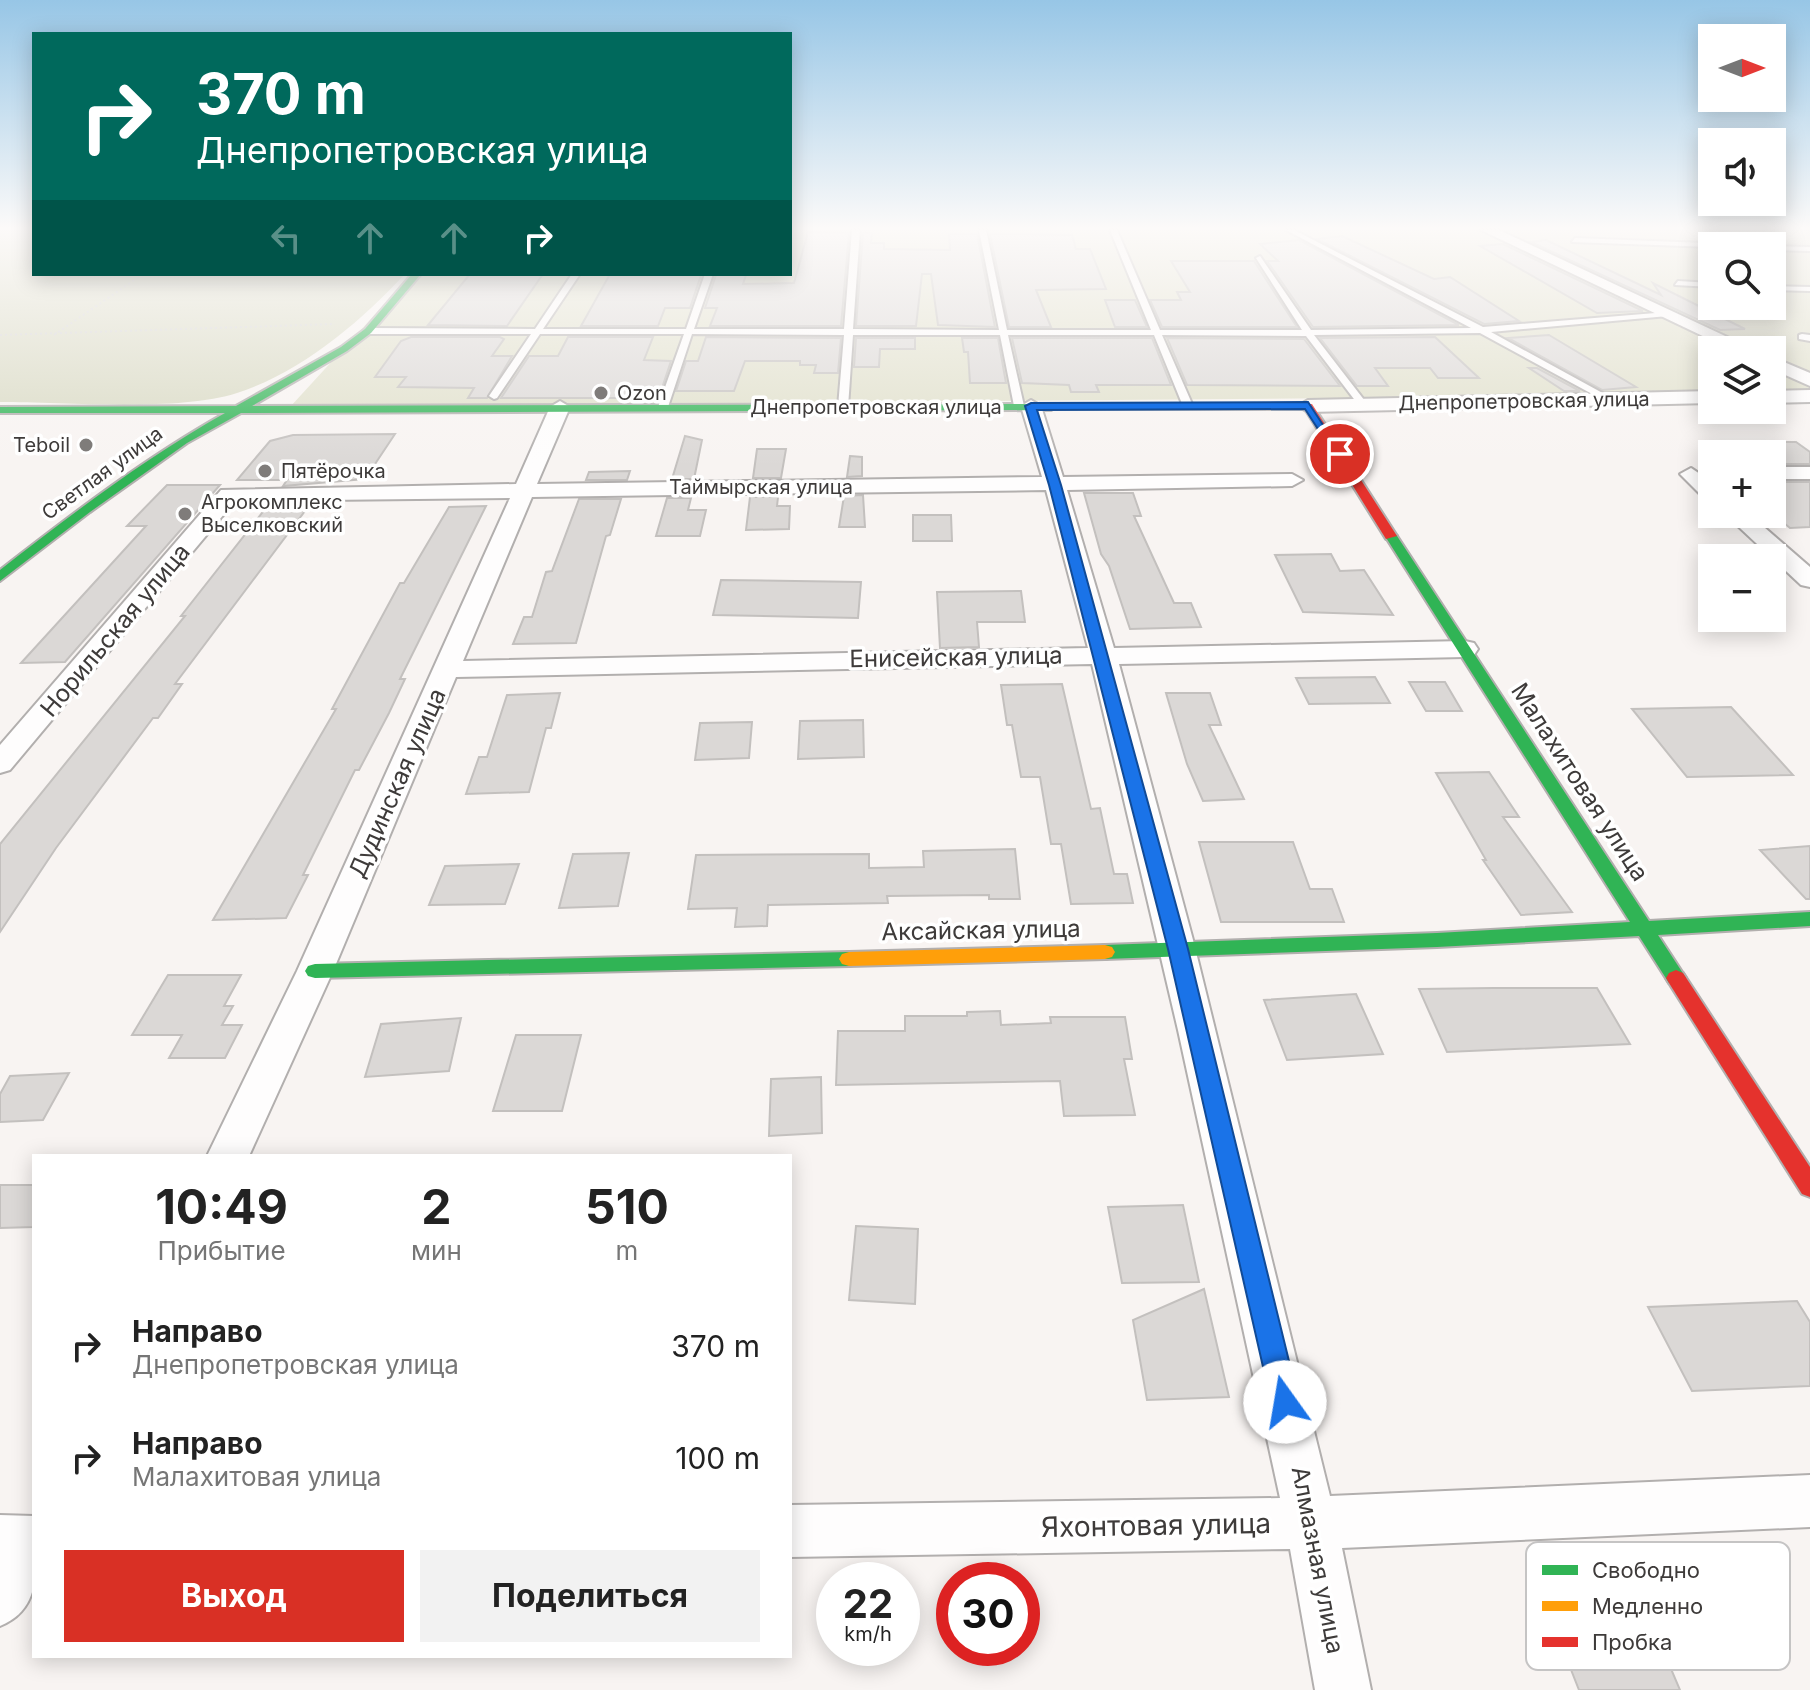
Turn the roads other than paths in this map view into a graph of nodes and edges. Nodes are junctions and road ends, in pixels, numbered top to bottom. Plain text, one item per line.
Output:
1 (387, 309) edge
2 (554, 309) edge
3 (697, 309) edge
4 (851, 309) edge
5 (999, 309) edge
6 (1146, 309) edge
7 (1293, 309) edge
8 (1441, 309) edge
9 (1657, 309) edge
10 (1668, 314) junction
11 (1482, 330) junction
12 (368, 331) junction
13 (1004, 331) junction
14 (539, 332) junction
15 (849, 332) junction
16 (1156, 332) junction
17 (689, 333) junction
18 (1308, 333) junction
19 (1716, 336) edge
20 (1786, 369) edge
21 (1810, 380) edge
22 (494, 396) dead end
23 (1810, 396) edge
24 (1698, 397) edge
25 (1786, 397) edge
26 (1605, 398) junction
27 (1363, 405) junction
28 (1025, 406) junction
29 (1188, 406) junction
30 (1308, 406) junction
31 (560, 407) junction
32 (663, 407) junction
33 (843, 407) junction
34 (233, 409) junction
35 (0, 410) edge
36 (1786, 473) edge
37 (1810, 473) edge
38 (1292, 480) dead end
39 (1055, 485) junction
40 (524, 489) junction
41 (229, 495) joint
42 (1752, 528) edge
43 (0, 577) edge
44 (1810, 580) edge
45 (1465, 649) junction
46 (1100, 654) junction
47 (447, 669) junction
48 (0, 764) edge
49 (1810, 919) edge
50 (1648, 931) junction
51 (1178, 949) junction
52 (315, 971) junction
53 (229, 1154) edge
54 (1810, 1187) edge
55 (1810, 1501) edge
56 (1313, 1523) junction
57 (792, 1531) edge
58 (0, 1541) edge
59 (32, 1543) edge
60 (32, 1546) edge
61 (0, 1599) edge
62 (1343, 1690) edge

1 - 12 street, Светлая улица
2 - 14 lane
3 - 17 lane
4 - 15 lane
5 - 13 lane
6 - 16 lane
7 - 18 lane
8 - 11 lane
9 - 10 street
10 - 11 lane
10 - 19 street
11 - 18 lane
11 - 26 lane
12 - 14 lane
12 - 34 street, Светлая улица
13 - 15 lane
13 - 16 lane
13 - 28 lane
14 - 17 lane
14 - 22 lane
15 - 17 lane
15 - 33 lane
16 - 18 lane
16 - 29 lane
17 - 32 lane
18 - 27 lane
20 - 21 street
23 - 25 street
24 - 26 street, Днепропетровская улица
26 - 27 street, Днепропетровская улица
27 - 30 street, Днепропетровская улица
28 - 29 street, Днепропетровская улица
28 - 33 street, Днепропетровская улица
28 - 39 street, Алмазная улица
29 - 30 street, Днепропетровская улица
30 - 45 street, Малахитовая улица
31 - 32 street, Днепропетровская улица
31 - 34 street, Днепропетровская улица
31 - 40 street, Дудинская улица
32 - 33 street, Днепропетровская улица
34 - 35 street, Днепропетровская улица
34 - 43 street, Светлая улица
36 - 37 street
38 - 39 street, Таймырская улица
39 - 40 street, Таймырская улица
39 - 46 street, Алмазная улица
40 - 41 street, Таймырская улица
40 - 47 street, Дудинская улица
41 - 48 street, Норильская улица
42 - 44 street
45 - 46 street, Енисейская улица
45 - 50 street, Малахитовая улица
46 - 47 street, Енисейская улица
46 - 51 street, Алмазная улица
47 - 52 street, Дудинская улица
49 - 50 street, Аксайская улица
50 - 51 street, Аксайская улица
50 - 54 street, Малахитовая улица
51 - 52 street, Аксайская улица
51 - 56 street, Алмазная улица
52 - 53 street, Дудинская улица
55 - 56 street, Яхонтовая улица
56 - 57 street, Яхонтовая улица
56 - 62 street, Алмазная улица
58 - 59 street
60 - 61 street

